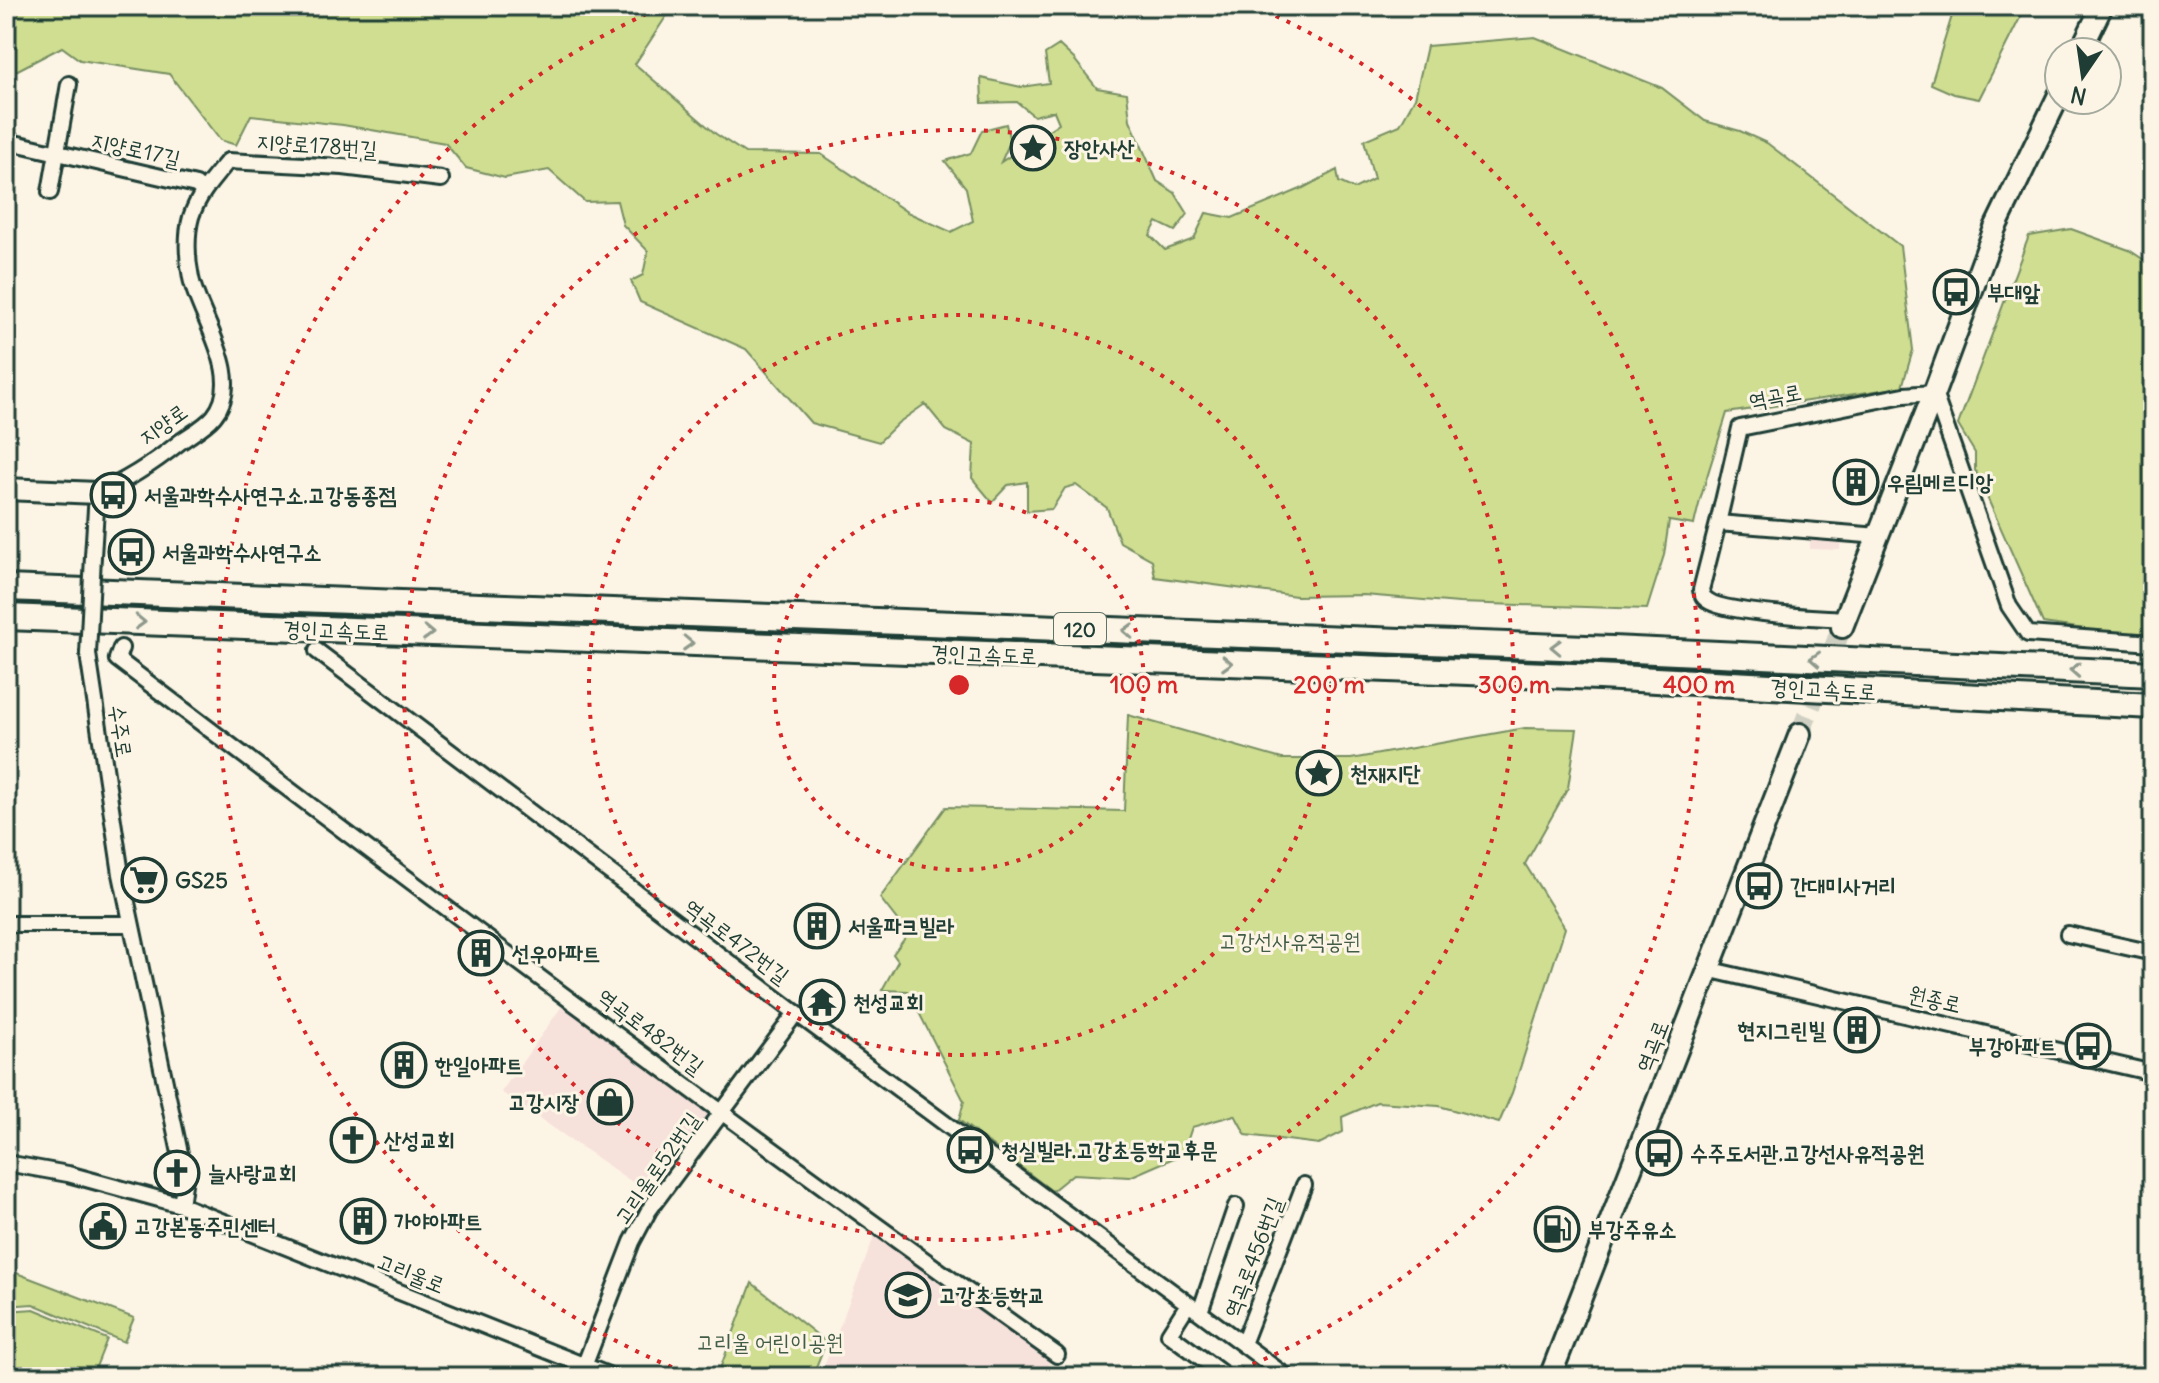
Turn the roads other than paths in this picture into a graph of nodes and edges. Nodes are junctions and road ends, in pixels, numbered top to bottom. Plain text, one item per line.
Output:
1 (2102, 6) edge
2 (2088, 36) edge
3 (69, 84) dead end
4 (2049, 116) edge
5 (6, 141) edge
6 (58, 154) junction
7 (441, 179) dead end
8 (203, 191) junction
9 (50, 192) dead end
10 (1934, 393) junction
11 (6, 489) edge
12 (97, 493) junction
13 (1718, 523) junction
14 (1879, 536) junction
15 (6, 588) edge
16 (6, 617) edge
17 (1844, 623) joint
18 (2153, 643) edge
19 (121, 648) dead end
20 (317, 651) dead end
21 (2153, 674) edge
22 (2153, 706) edge
23 (1800, 734) tunnel mouth
24 (6, 924) edge
25 (131, 924) junction
26 (2068, 934) dead end
27 (2153, 953) edge
28 (1707, 969) junction
29 (796, 1013) junction
30 (2153, 1073) edge
31 (723, 1112) junction
32 (6, 1163) edge
33 (1304, 1185) dead end
34 (181, 1205) junction
35 (1236, 1206) dead end
36 (1194, 1308) junction
37 (1243, 1344) junction
38 (1057, 1355) dead end
39 (582, 1371) edge
40 (613, 1377) edge
41 (1227, 1377) edge
42 (1287, 1377) edge
43 (1550, 1377) edge

1 - 2 street
3 - 6 street, 지양로17길
4 - 10 street
5 - 6 street, 지양로17길
6 - 8 street, 지양로17길
6 - 9 street, 지양로17길
7 - 8 street, 지양로178번길
8 - 12 street, 지양로
10 - 13 street, 역곡로
10 - 14 street
10 - 18 street
11 - 12 street
12 - 25 street, 수주로, bridge
13 - 14 street
13 - 17 street
14 - 17 street
21 -> 15 highway, 경인고속도로 / 120
16 -> 22 highway, 경인고속도로 / 120
19 - 31 street, 역곡로482번길
20 - 29 street, 역곡로472번길
23 - 28 street, 역곡로
24 - 25 street
25 - 34 street, 수주로
26 - 27 street
28 - 30 street, 원종로
28 - 43 street, 역곡로
29 - 31 street, 고리울로52번길
29 - 36 street, 역곡로472번길
31 - 38 street, 역곡로482번길
31 - 39 street, 고리울로52번길
32 - 34 street, 고리울로
33 - 37 street, 역곡로456번길
34 - 39 street, 고리울로
35 - 36 street, 역곡로456번길
36 - 37 street, 역곡로472번길
36 - 41 street, 역곡로456번길
37 - 42 street, 역곡로472번길
39 - 40 street, 고리울로

